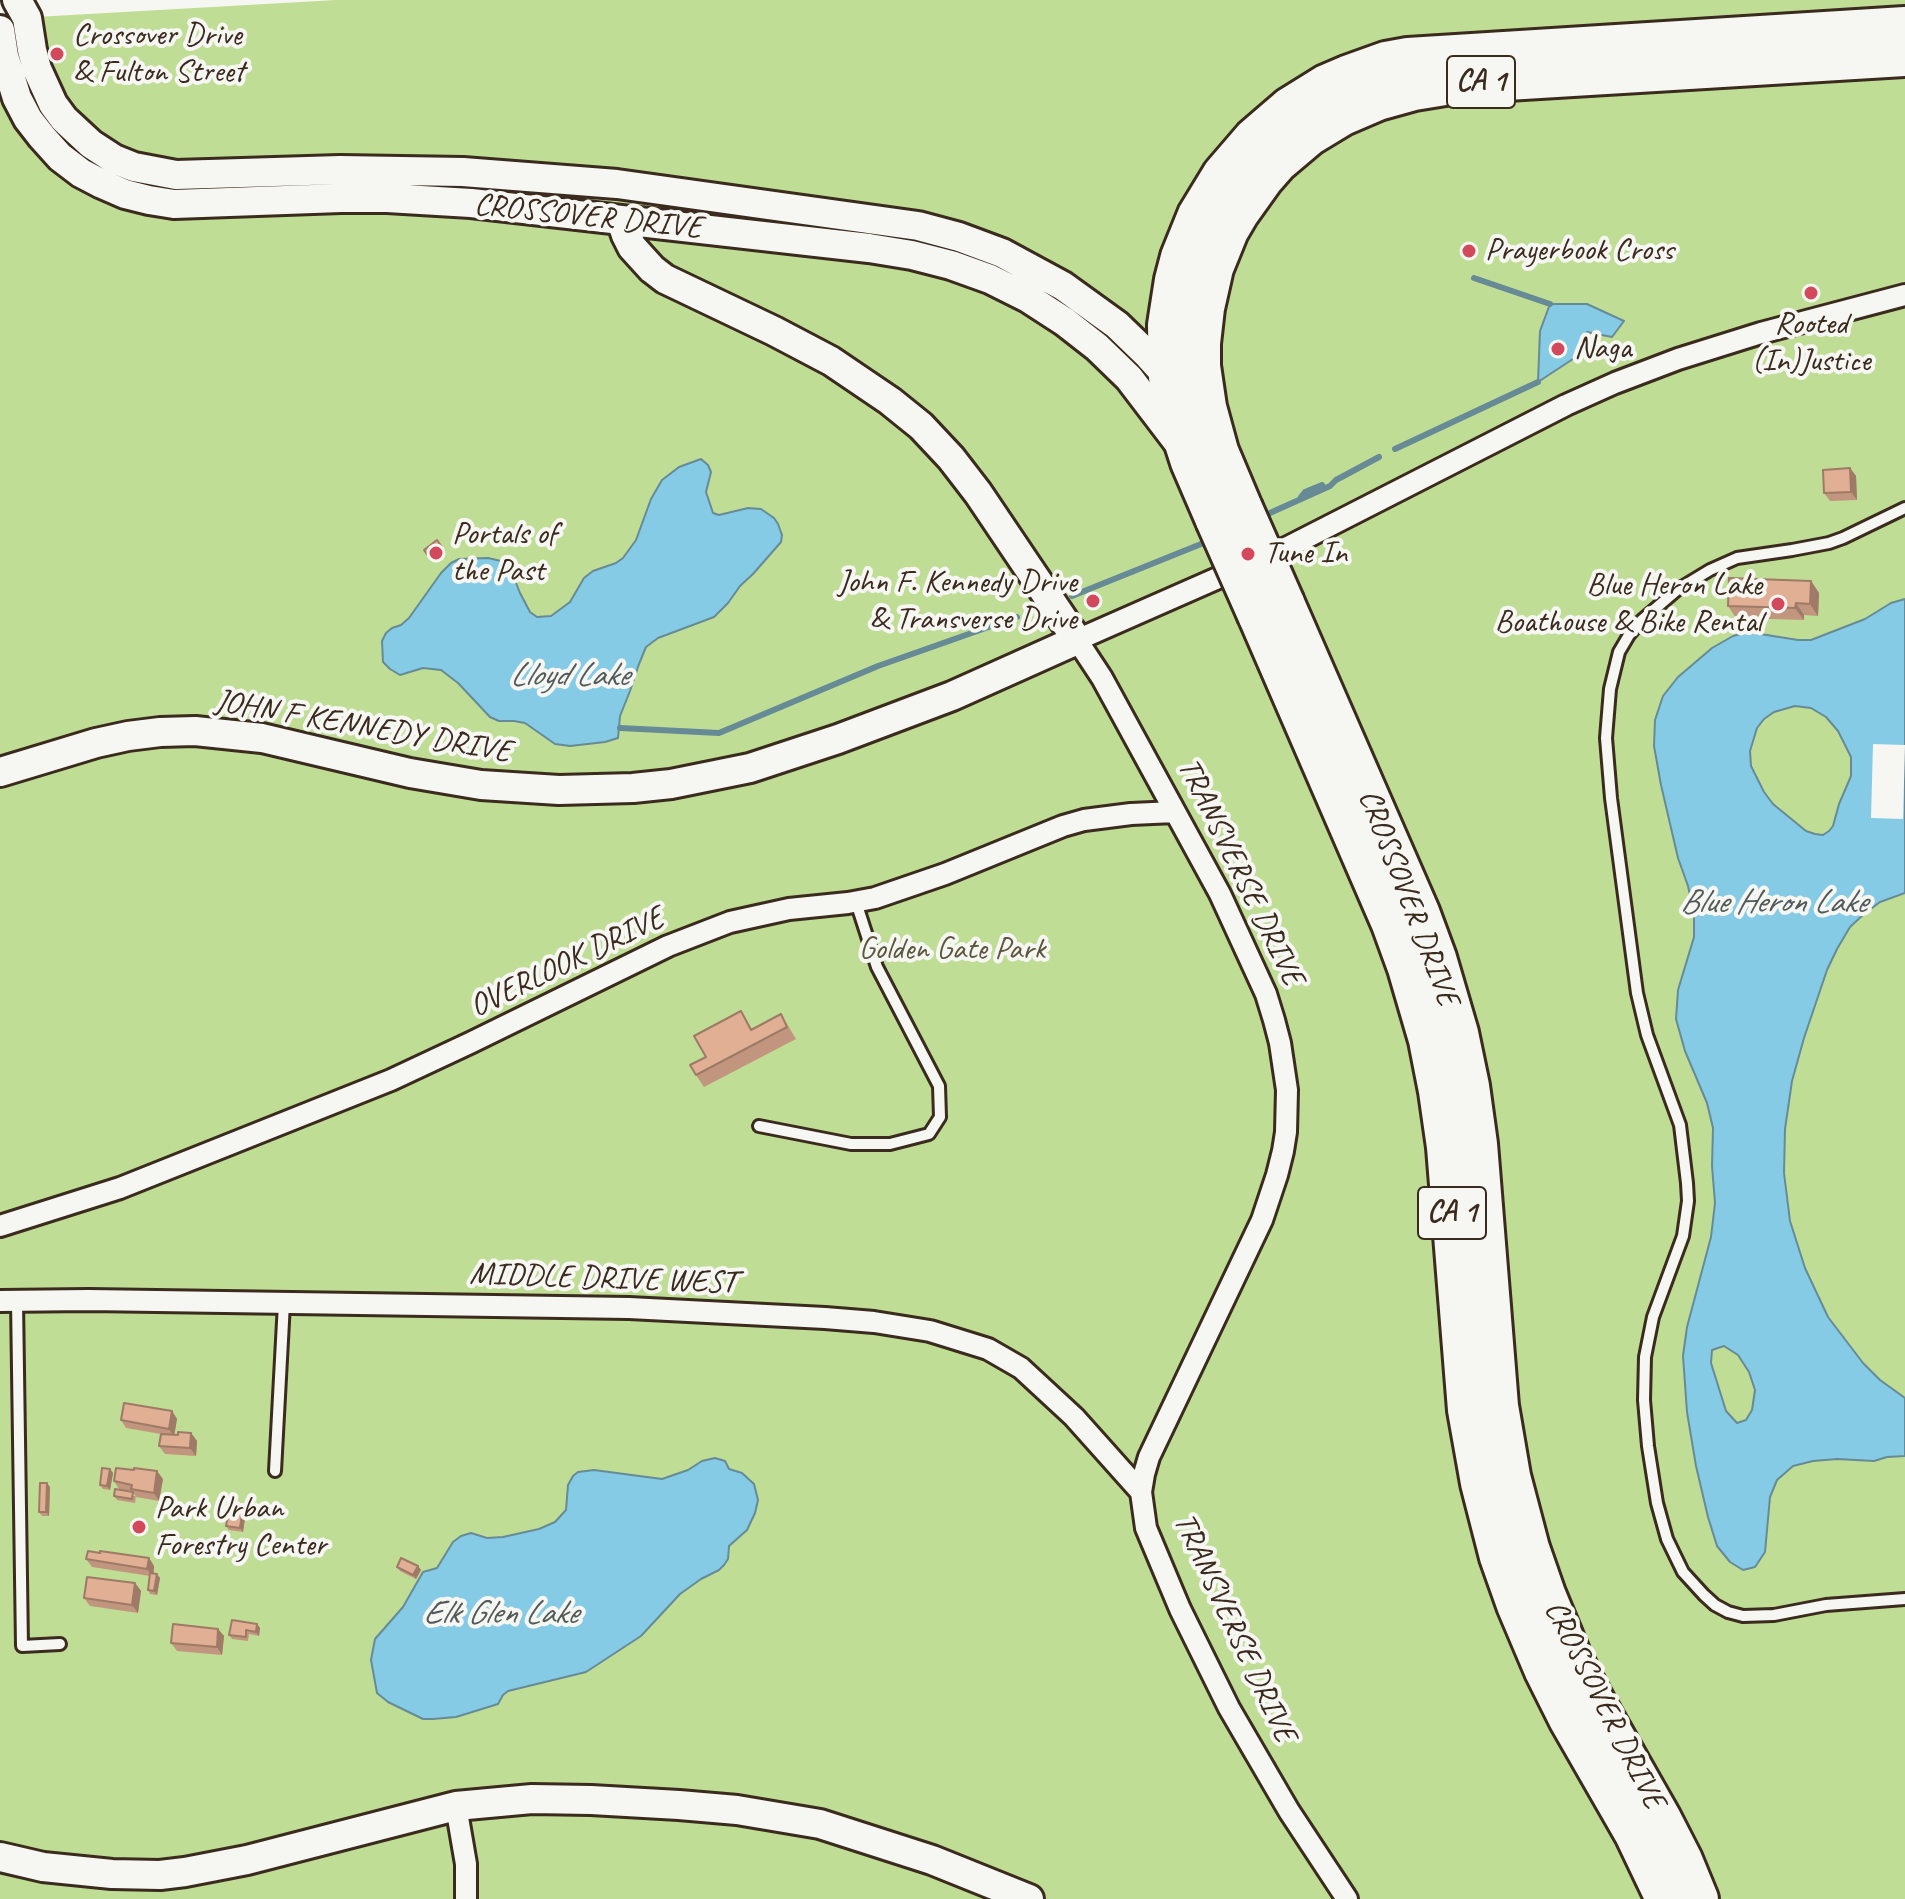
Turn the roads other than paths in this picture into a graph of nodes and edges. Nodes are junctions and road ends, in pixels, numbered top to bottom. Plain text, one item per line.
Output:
1 (7, 0) edge
2 (17, 0) edge
3 (0, 18) edge
4 (1905, 26) edge
5 (0, 30) edge
6 (1905, 57) edge
7 (463, 172) junction
8 (737, 201) junction
9 (621, 220) junction
10 (1905, 295) edge
11 (1168, 377) junction
12 (1204, 456) junction
13 (1905, 508) edge
14 (1271, 609) junction
15 (1077, 640) junction
16 (0, 772) edge
17 (1175, 812) junction
18 (856, 902) junction
19 (759, 1126) dead end
20 (0, 1226) edge
21 (9, 1301) edge
22 (284, 1303) junction
23 (275, 1471) dead end
24 (1141, 1492) junction
25 (1905, 1599) edge
26 (60, 1644) dead end
27 (456, 1806) junction
28 (0, 1857) edge
29 (466, 1899) edge
30 (1029, 1899) edge
31 (1347, 1899) edge
32 (1665, 1899) edge
33 (1699, 1899) edge

1 - 3 main road
2 - 7 main road, CROSSOVER DRIVE
4 - 11 highway, CA 1
5 - 9 main road, CROSSOVER DRIVE
6 - 12 highway, CA 1
7 - 8 main road, CROSSOVER DRIVE
7 - 9 main road
8 - 9 main road
8 - 11 main road, CROSSOVER DRIVE
9 - 12 main road, CROSSOVER DRIVE
9 - 15 main road, TRANSVERSE DRIVE
10 - 15 street
11 - 12 highway, CROSSOVER DRIVE / CA 1
12 - 14 highway, CROSSOVER DRIVE / CA 1, bridge
13 - 25 lane
14 - 32 highway, CROSSOVER DRIVE / CA 1
14 - 33 highway, CROSSOVER DRIVE / CA 1
15 - 16 main road, JOHN F KENNEDY DRIVE
15 - 17 street, TRANSVERSE DRIVE
17 - 18 street, OVERLOOK DRIVE
17 - 24 street, TRANSVERSE DRIVE
18 - 19 lane
18 - 20 street, OVERLOOK DRIVE
21 - 22 street, MIDDLE DRIVE WEST
21 - 26 lane
22 - 23 lane
22 - 24 street, MIDDLE DRIVE WEST
24 - 31 street, TRANSVERSE DRIVE
27 - 28 main road
27 - 29 street
27 - 30 main road

